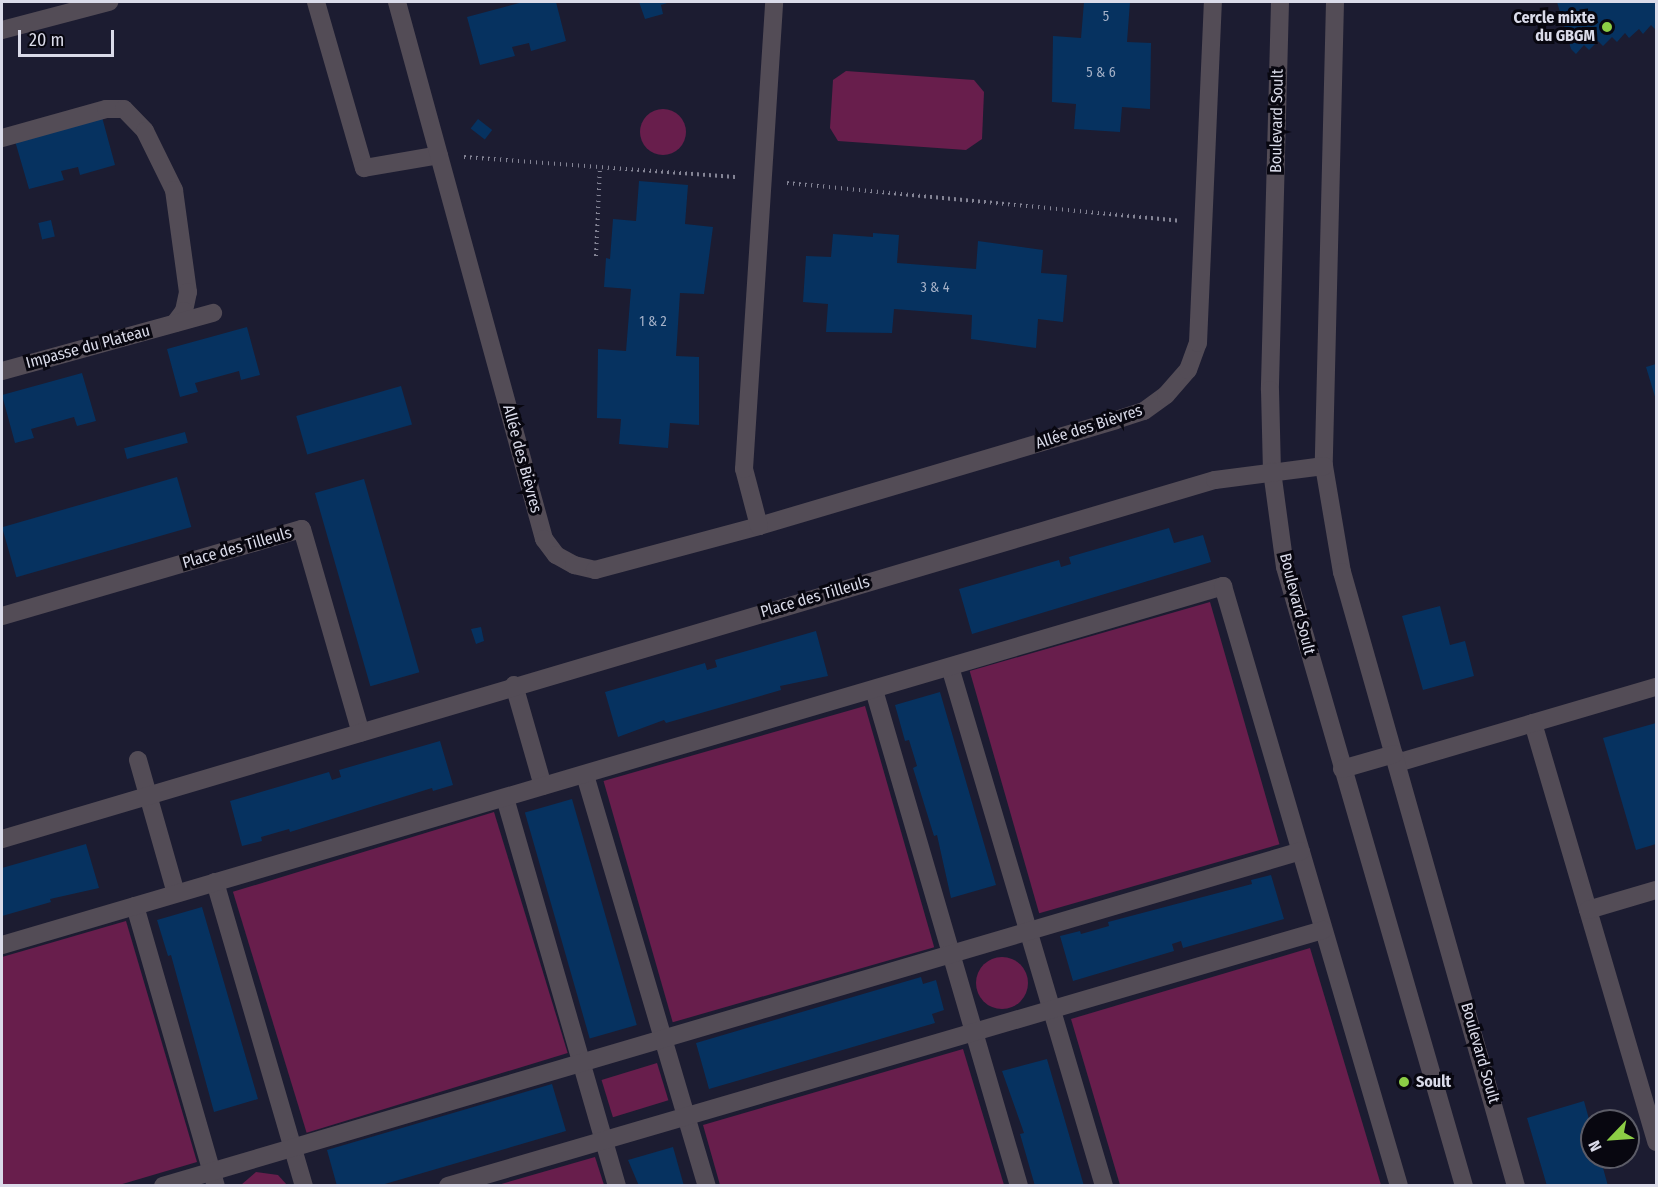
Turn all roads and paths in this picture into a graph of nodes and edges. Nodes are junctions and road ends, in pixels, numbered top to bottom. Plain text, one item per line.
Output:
1 (109, 2) edge
2 (316, 2) edge
3 (397, 2) edge
4 (774, 2) edge
5 (1213, 2) edge
6 (1280, 2) edge
7 (1335, 2) edge
8 (2, 30) edge
9 (2, 138) edge
10 (439, 155) junction
11 (600, 167) junction
12 (761, 180) junction
13 (1203, 224) junction
14 (596, 256) dead end
15 (213, 313) dead end
16 (175, 323) junction
17 (2, 371) edge
18 (1324, 466) junction
19 (1272, 471) junction
20 (759, 526) junction
21 (2, 616) edge
22 (950, 667) junction
23 (514, 685) junction
24 (1656, 687) edge
25 (874, 690) junction
26 (1533, 723) junction
27 (361, 733) junction
28 (1395, 758) junction
29 (138, 760) dead end
30 (1342, 769) junction
31 (585, 775) junction
32 (543, 786) junction
33 (149, 796) junction
34 (505, 798) junction
35 (2, 839) edge
36 (1301, 851) junction
37 (216, 882) junction
38 (1656, 890) edge
39 (176, 893) junction
40 (135, 906) junction
41 (1588, 910) junction
42 (1323, 930) junction
43 (1029, 931) junction
44 (2, 945) edge
45 (951, 954) junction
46 (1052, 1009) junction
47 (974, 1032) junction
48 (663, 1039) junction
49 (582, 1062) junction
50 (1651, 1100) edge
51 (686, 1116) junction
52 (604, 1140) junction
53 (1656, 1142) edge
54 (293, 1147) junction
55 (214, 1178) edge
56 (163, 1185) edge
57 (304, 1185) edge
58 (448, 1185) edge
59 (617, 1185) edge
60 (706, 1185) edge
61 (1019, 1185) edge
62 (1104, 1185) edge
63 (1399, 1185) edge
64 (1464, 1185) edge
65 (1516, 1185) edge

1 - 8 street
2 - 10 street
3 - 10 street, Allée des Bièvres
4 - 12 street
5 - 13 street, Allée des Bièvres
6 - 19 street, Boulevard Soult
7 - 18 street, Boulevard Soult
9 - 16 street
10 - 11 path
10 - 20 street, Allée des Bièvres
11 - 12 path
11 - 14 path
12 - 13 path
12 - 20 street
13 - 20 street, Allée des Bièvres
15 - 16 street, Impasse du Plateau
16 - 17 street, Impasse du Plateau
18 - 19 street, Place des Tilleuls
18 - 28 street, Boulevard Soult
19 - 23 street, Place des Tilleuls
19 - 30 street, Boulevard Soult
21 - 27 street, Place des Tilleuls
22 - 25 street
22 - 36 street
22 - 43 street
23 - 27 street, Place des Tilleuls
23 - 32 street
24 - 26 street
25 - 31 street
25 - 45 street
26 - 28 street
26 - 41 street
27 - 33 street, Place des Tilleuls
28 - 30 street
28 - 65 street, Boulevard Soult
29 - 33 street
30 - 64 street, Boulevard Soult
31 - 32 street
31 - 48 street
32 - 34 street
33 - 35 street, Place des Tilleuls
33 - 39 street
34 - 37 street
34 - 49 street
36 - 42 street
36 - 43 street
37 - 39 street
37 - 54 street
38 - 41 street
39 - 40 street
40 - 44 street
40 - 55 street
41 - 50 street
42 - 46 street
42 - 63 street
43 - 45 street
43 - 46 street
45 - 47 street
45 - 48 street
46 - 47 street
46 - 62 street
47 - 51 street
47 - 61 street
48 - 49 street
48 - 51 street
49 - 52 street
49 - 54 street
50 - 53 street
51 - 52 street
51 - 60 street
52 - 58 street
52 - 59 street
54 - 55 street
54 - 57 street
55 - 56 street

